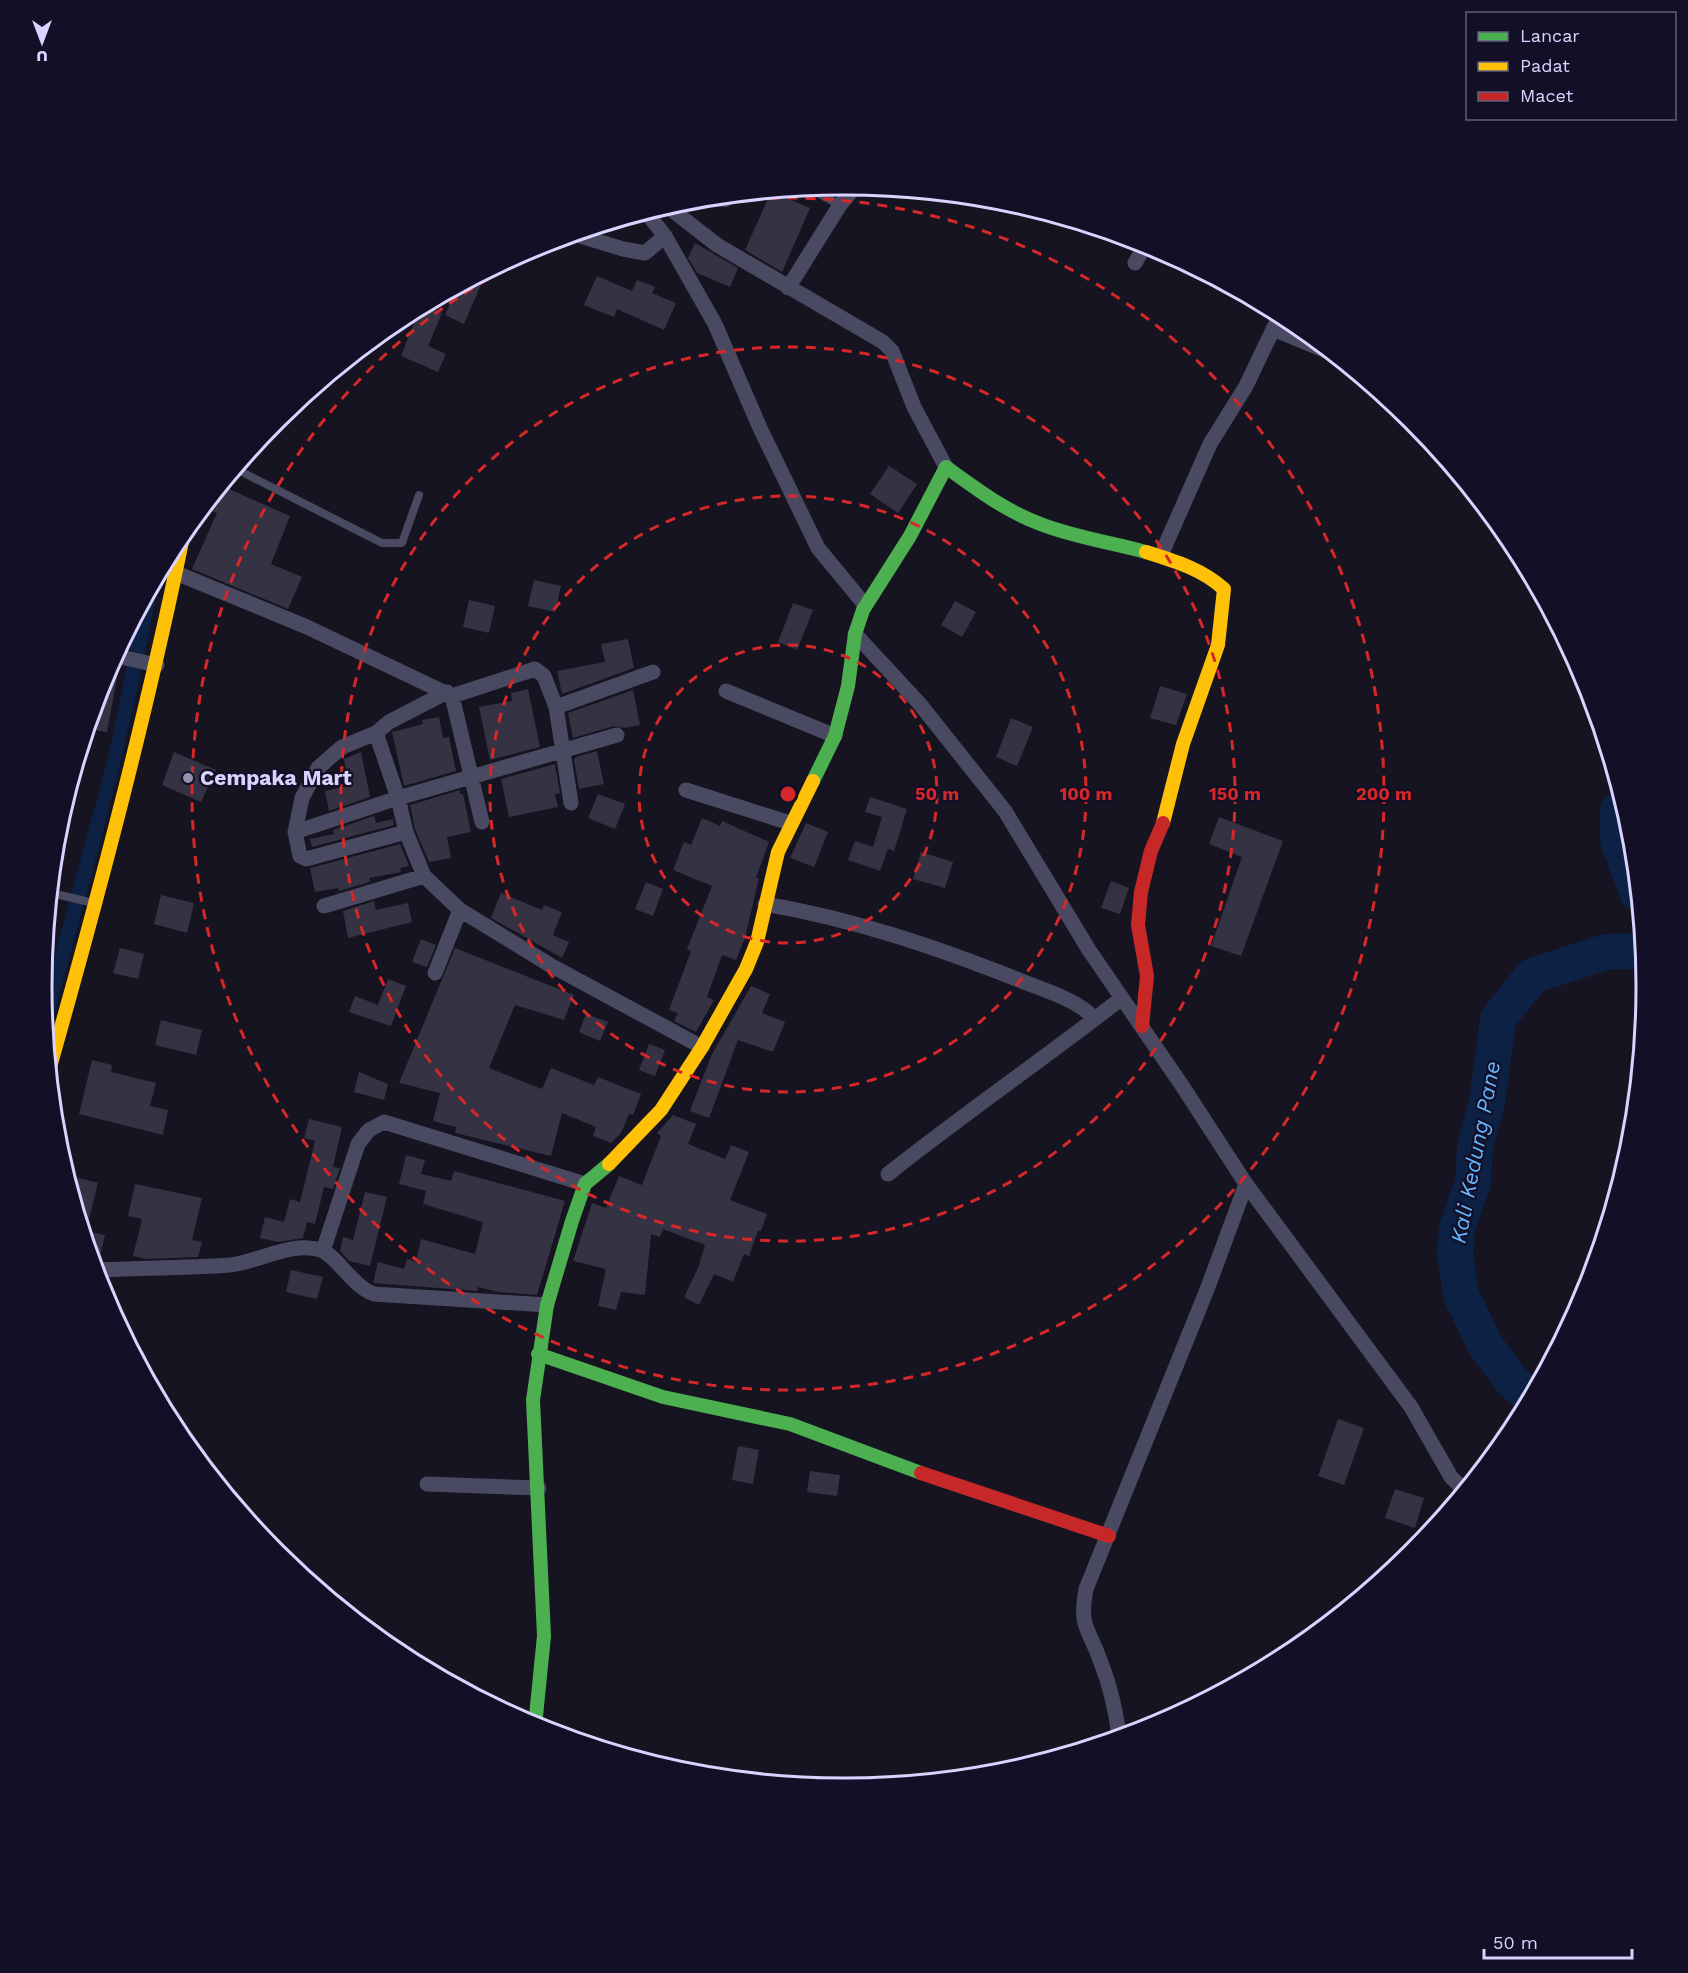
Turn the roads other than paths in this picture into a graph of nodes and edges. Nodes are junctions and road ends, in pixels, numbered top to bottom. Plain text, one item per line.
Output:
1 (848, 195) edge
2 (823, 196) edge
3 (840, 205) junction
4 (676, 213) edge
5 (651, 219) edge
6 (665, 236) junction
7 (587, 238) edge
8 (1141, 253) edge
9 (1135, 263) dead end
10 (788, 288) junction
11 (1276, 323) edge
12 (946, 466) junction
13 (243, 472) edge
14 (419, 495) dead end
15 (1161, 555) junction
16 (179, 559) edge
17 (176, 573) junction
18 (864, 608) junction
19 (856, 630) junction
20 (124, 658) edge
21 (152, 664) junction
22 (653, 672) dead end
23 (726, 691) dead end
24 (450, 694) junction
25 (556, 707) junction
26 (376, 733) junction
27 (617, 735) dead end
28 (835, 736) junction
29 (561, 752) junction
30 (472, 778) junction
31 (686, 790) dead end
32 (398, 798) junction
33 (571, 803) dead end
34 (482, 822) dead end
35 (790, 823) junction
36 (295, 832) junction
37 (406, 832) junction
38 (424, 876) junction
39 (58, 895) edge
40 (90, 902) junction
41 (765, 904) junction
42 (324, 906) dead end
43 (460, 910) junction
44 (435, 973) dead end
45 (1124, 999) junction
46 (1095, 1019) junction
47 (1140, 1022) junction
48 (55, 1047) edge
49 (702, 1047) junction
50 (888, 1174) dead end
51 (585, 1184) junction
52 (1246, 1184) junction
53 (323, 1251) junction
54 (106, 1270) edge
55 (548, 1305) junction
56 (538, 1354) junction
57 (427, 1484) dead end
58 (1458, 1484) edge
59 (539, 1488) junction
60 (1109, 1536) junction
61 (536, 1716) edge
62 (1118, 1729) edge

1 - 3 street
2 - 3 lane
3 - 10 street
4 - 10 street
5 - 6 street
6 - 7 street
6 - 18 street
8 - 9 street
10 - 12 street
11 - 15 street
12 - 15 street
12 - 18 street
13 - 14 lane
15 - 47 street
16 - 17 street
17 - 21 street
17 - 24 street
18 - 19 street
19 - 28 street
19 - 45 street
20 - 21 street
21 - 40 street
22 - 25 street
23 - 28 street
24 - 25 street
24 - 26 street
24 - 30 street
25 - 29 street
26 - 32 street
26 - 36 street
27 - 29 street
28 - 35 street
29 - 30 street
29 - 33 street
30 - 32 street
30 - 34 street
31 - 35 street
32 - 36 street
32 - 37 street
35 - 41 street
36 - 37 street
37 - 38 street
38 - 42 street
38 - 43 street
39 - 40 lane
40 - 48 street
41 - 46 street
41 - 49 street
43 - 44 street
43 - 49 street
45 - 46 street
45 - 47 street
46 - 50 street
47 - 52 street
49 - 51 street
51 - 53 street
51 - 55 street
52 - 58 street
52 - 60 street
53 - 54 street
53 - 55 street
55 - 56 street
56 - 59 street
56 - 60 street
57 - 59 street
59 - 61 street
60 - 62 street

